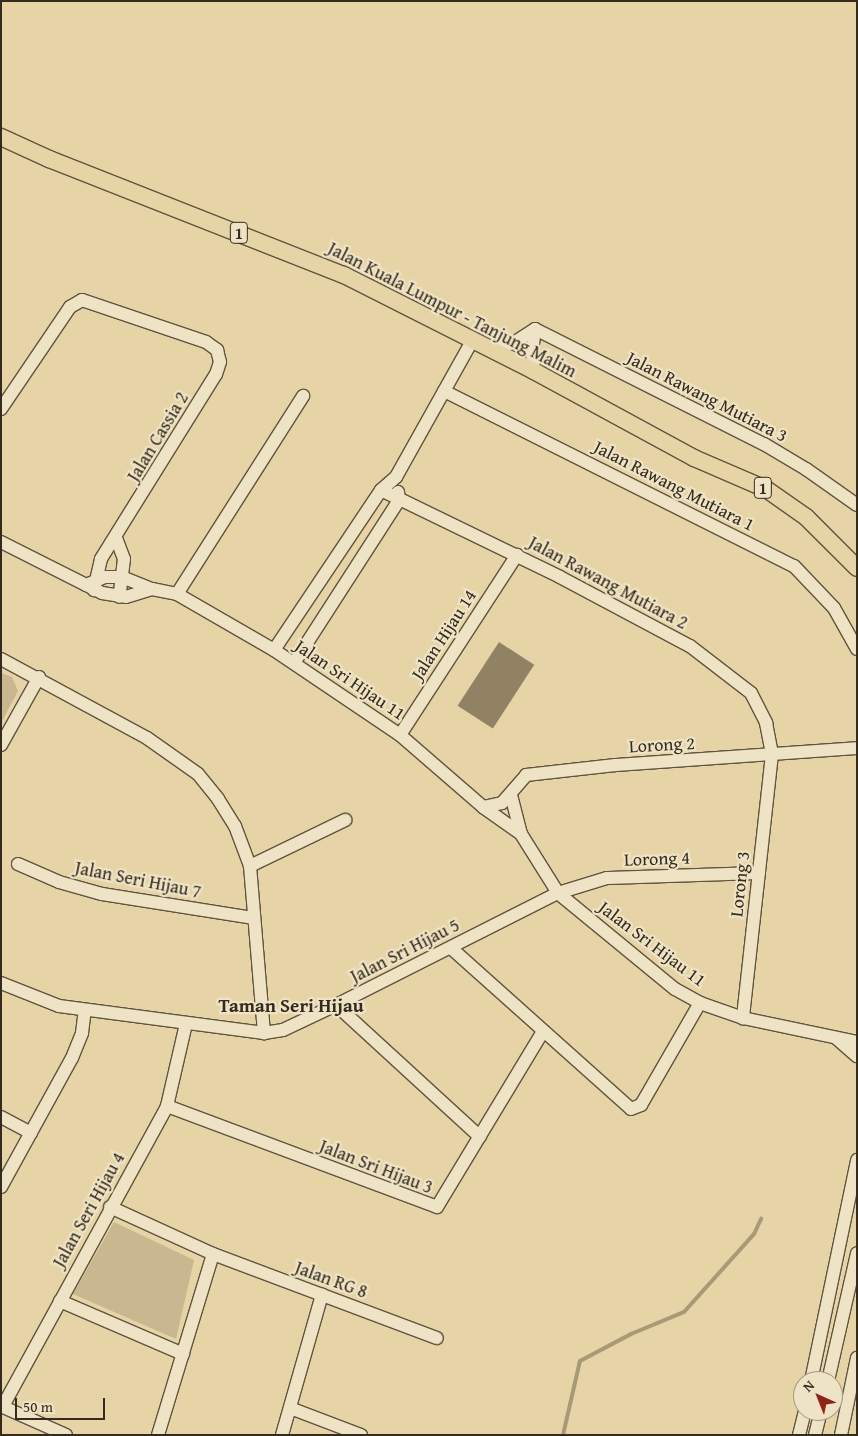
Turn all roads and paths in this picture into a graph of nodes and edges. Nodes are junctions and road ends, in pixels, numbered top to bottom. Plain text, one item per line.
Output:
1 (1, 137) edge
2 (535, 329) junction
3 (473, 339) junction
4 (493, 350) junction
5 (534, 371) junction
6 (444, 391) junction
7 (302, 396) dead end
8 (1, 409) edge
9 (396, 477) junction
10 (381, 490) junction
11 (399, 500) junction
12 (857, 505) edge
13 (116, 538) junction
14 (1, 542) edge
15 (516, 555) junction
16 (857, 568) edge
17 (122, 577) junction
18 (92, 584) junction
19 (152, 589) junction
20 (177, 594) junction
21 (119, 597) junction
22 (857, 649) edge
23 (274, 650) junction
24 (1, 659) edge
25 (294, 663) junction
26 (39, 677) junction
27 (400, 735) junction
28 (1, 746) edge
29 (857, 748) edge
30 (772, 754) junction
31 (511, 795) junction
32 (483, 807) junction
33 (345, 820) dead end
34 (521, 834) junction
35 (18, 864) dead end
36 (250, 866) junction
37 (759, 873) junction
38 (558, 893) junction
39 (254, 918) junction
40 (451, 948) junction
41 (1, 983) edge
42 (700, 1003) junction
43 (336, 1005) junction
44 (85, 1010) junction
45 (743, 1018) junction
46 (186, 1024) junction
47 (543, 1031) junction
48 (264, 1034) junction
49 (835, 1037) junction
50 (857, 1042) edge
51 (857, 1056) edge
52 (166, 1106) junction
53 (1, 1116) edge
54 (31, 1133) junction
55 (480, 1137) junction
56 (857, 1160) edge
57 (1, 1187) edge
58 (110, 1207) junction
59 (213, 1254) junction
60 (856, 1261) edge
61 (836, 1269) junction
62 (833, 1284) junction
63 (854, 1287) edge
64 (322, 1295) junction
65 (60, 1301) junction
66 (438, 1338) dead end
67 (183, 1354) junction
68 (857, 1358) edge
69 (813, 1371) edge
70 (831, 1371) edge
71 (2, 1406) edge
72 (290, 1408) junction
73 (802, 1421) edge
74 (818, 1421) edge
75 (66, 1435) edge
76 (158, 1435) edge
77 (282, 1435) edge
78 (361, 1435) edge
79 (799, 1435) edge
80 (815, 1435) edge
81 (841, 1435) edge

1 - 3 main road, Jalan Kuala Lumpur - Tanjung Malim / 1
2 - 4 street
2 - 5 street
2 - 12 street, Jalan Rawang Mutiara 3
3 - 4 main road, Jalan Kuala Lumpur - Tanjung Malim / 1
3 - 6 street
4 - 5 main road, Jalan Kuala Lumpur - Tanjung Malim / 1
5 - 16 main road, Jalan Kuala Lumpur - Tanjung Malim / 1
6 - 9 street
6 - 22 street, Jalan Rawang Mutiara 1
7 - 20 street
8 - 13 street, Jalan Cassia 2
9 - 10 street
9 - 11 street
10 - 11 street, Jalan Rawang Mutiara 2
10 - 23 street
11 - 15 street, Jalan Rawang Mutiara 2
11 - 25 street
13 - 17 street
13 - 18 street, Jalan Cassia 2
14 - 18 street
15 - 27 street, Jalan Hijau 14
15 - 30 street, Jalan Rawang Mutiara 2
17 - 18 street
17 - 19 street
17 - 21 street
18 - 21 street
19 - 20 street, Jalan Sri Hijau 11
19 - 21 street
20 - 23 street, Jalan Sri Hijau 11
23 - 25 street, Jalan Sri Hijau 11
24 - 26 street
25 - 27 street, Jalan Sri Hijau 11
26 - 28 street
26 - 36 street
27 - 32 street, Jalan Sri Hijau 11
29 - 30 street, Lorong 2
30 - 31 street, Lorong 2
30 - 37 street, Lorong 3
31 - 32 street, Lorong 2
31 - 34 street, Jalan Sri Hijau 11
32 - 34 street, Jalan Sri Hijau 11
33 - 36 street
34 - 38 street, Jalan Sri Hijau 11
35 - 39 street, Jalan Seri Hijau 7
36 - 39 street
37 - 38 street, Lorong 4
37 - 45 street, Lorong 3
38 - 40 street, Jalan Sri Hijau 5
38 - 42 street, Jalan Sri Hijau 11
39 - 48 street
40 - 43 street, Jalan Sri Hijau 5
40 - 47 street
41 - 44 street, Jalan Sri Hijau 5
42 - 45 street, Jalan Sri Hijau 11
42 - 47 street
43 - 48 street, Jalan Sri Hijau 5
43 - 55 street
44 - 46 street, Jalan Sri Hijau 5
44 - 54 street
45 - 49 street, Jalan Sri Hijau 11
46 - 48 street, Jalan Sri Hijau 5
46 - 52 street, Jalan Seri Hijau 4
47 - 55 street, Jalan Sri Hijau 3
49 - 50 street, Jalan Sri Hijau 11
49 - 51 street
52 - 55 street, Jalan Sri Hijau 3
52 - 58 street, Jalan Seri Hijau 4
53 - 54 street
54 - 57 street
56 - 61 street
58 - 59 street, Jalan RG 8
58 - 65 street, Jalan Seri Hijau 4
59 - 64 street, Jalan RG 8
59 - 67 street
60 - 61 street
60 - 63 street
61 - 62 street
62 - 63 street
62 - 69 street
63 - 70 street
64 - 66 street, Jalan RG 8
64 - 72 street
65 - 67 street
65 - 71 street, Jalan Seri Hijau 4
67 - 76 street
68 - 81 street
71 - 75 street
72 - 77 street
72 - 78 street
73 - 79 street
74 - 80 street

